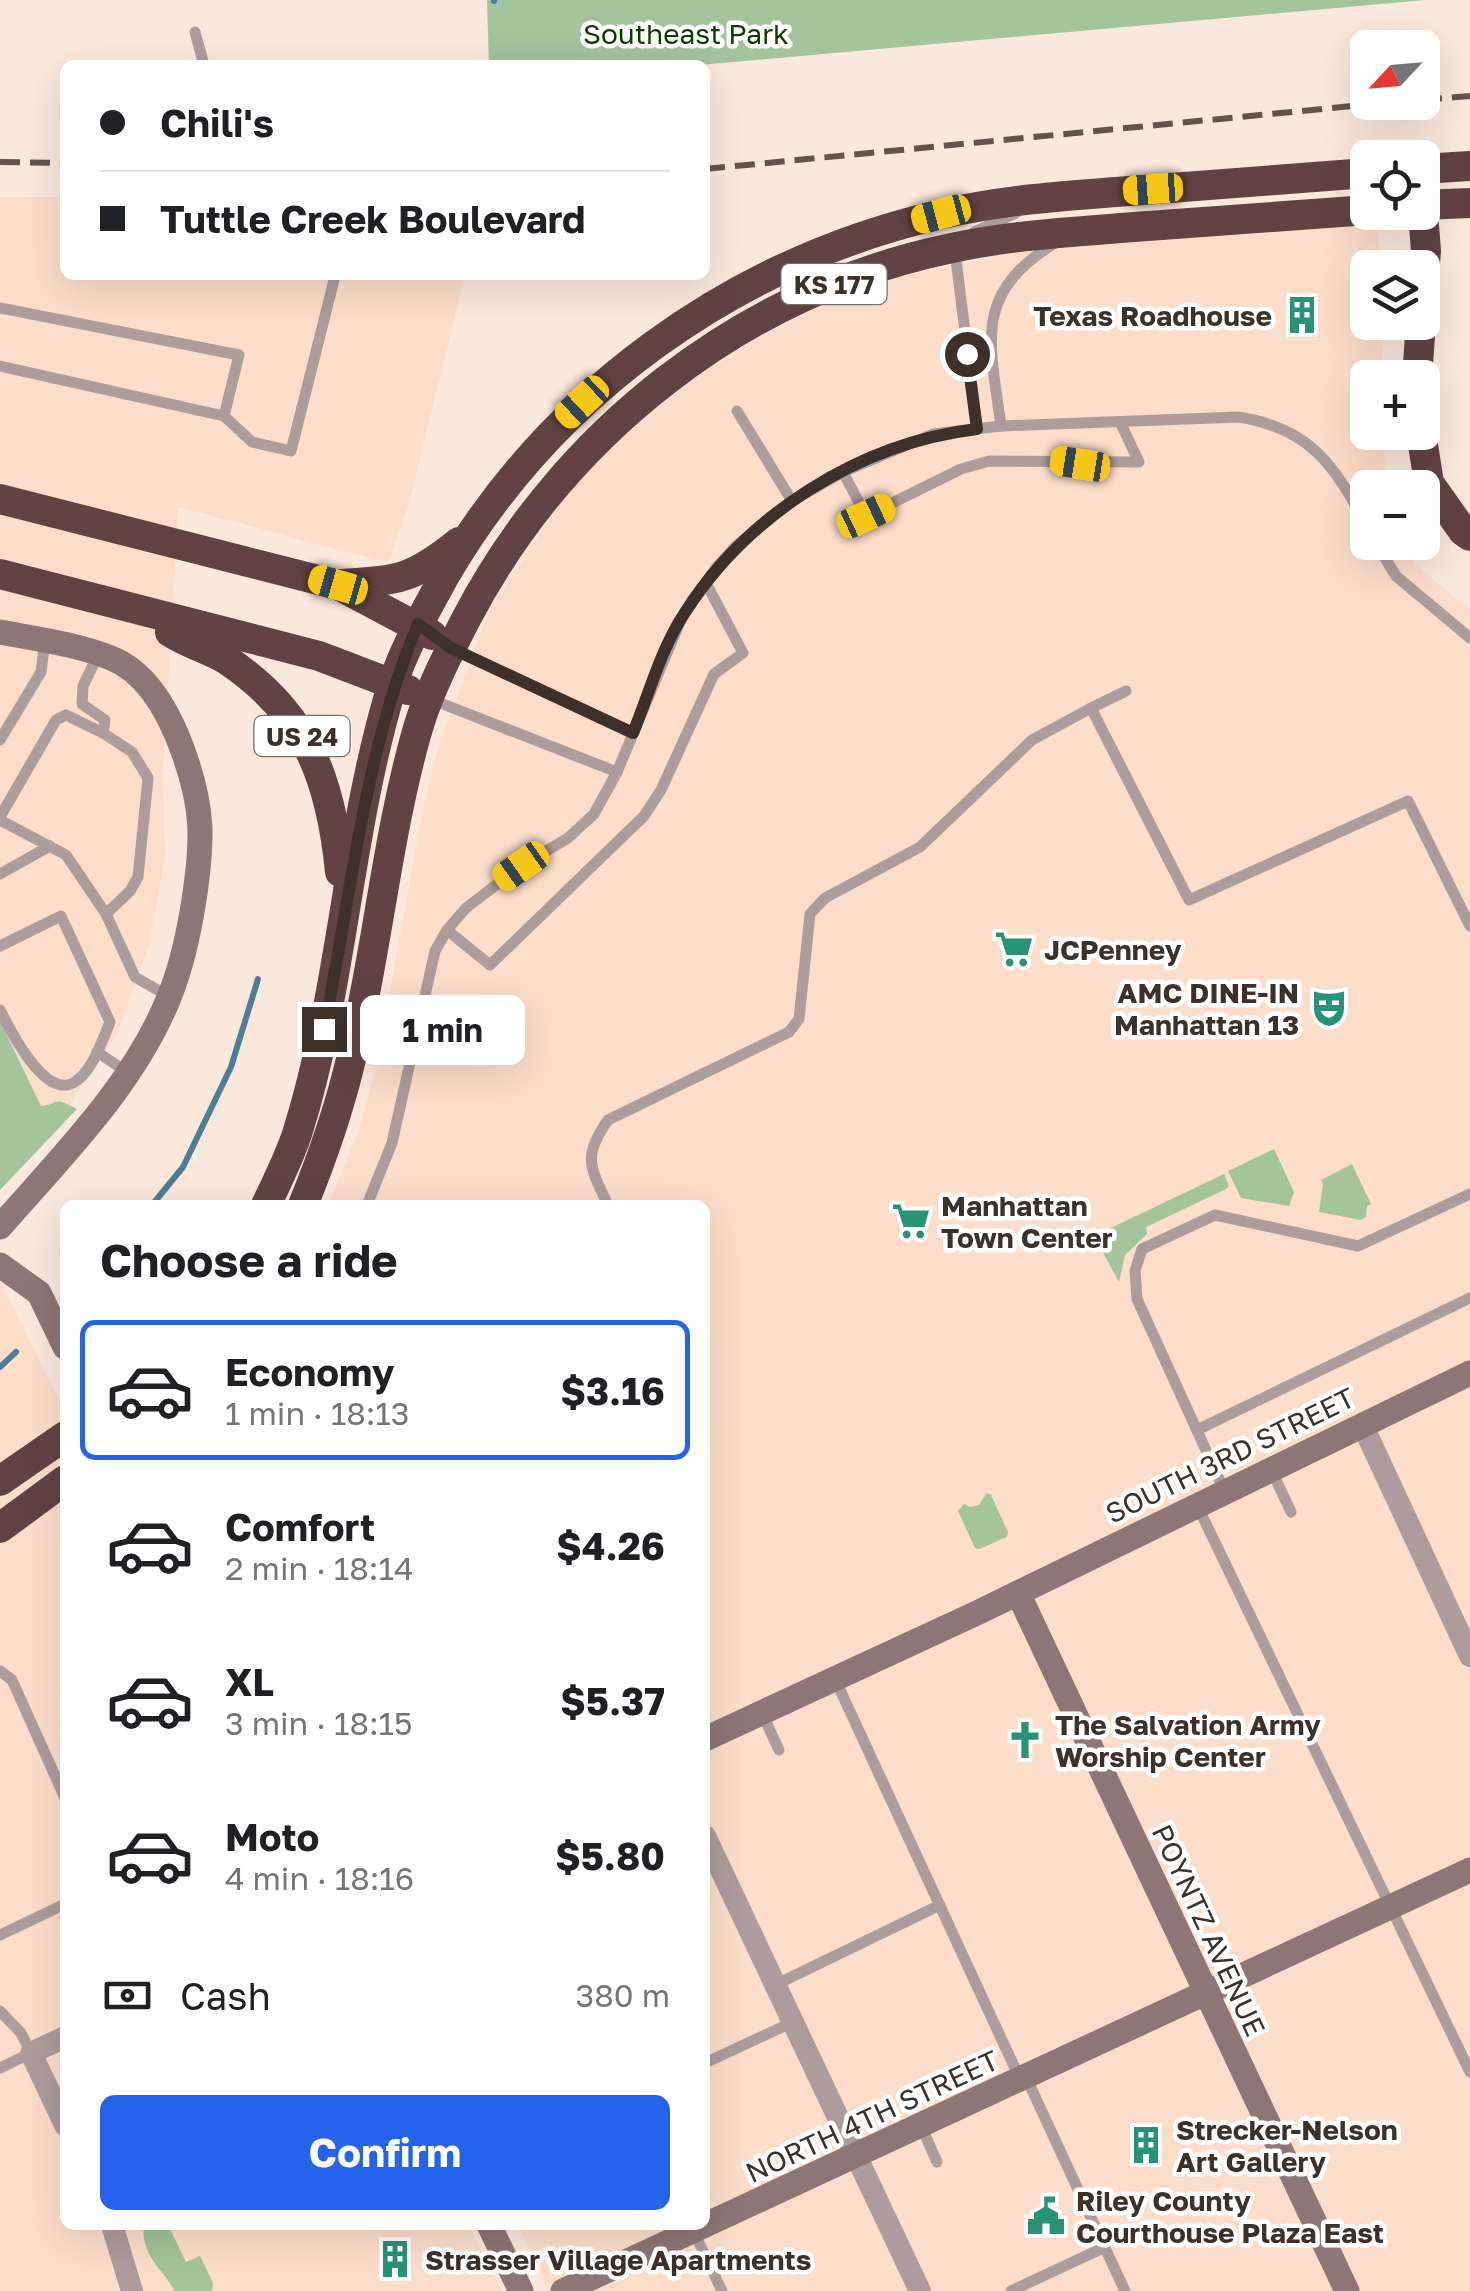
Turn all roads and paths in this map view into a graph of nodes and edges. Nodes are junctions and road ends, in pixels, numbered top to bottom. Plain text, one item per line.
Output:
1 (196, 32) dead end
2 (203, 60) edge
3 (1470, 166) edge
4 (1440, 168) edge
5 (1350, 174) edge
6 (1083, 194) junction
7 (1470, 203) edge
8 (1440, 204) edge
9 (1350, 211) edge
10 (1072, 232) junction
11 (954, 247) junction
12 (334, 280) dead end
13 (0, 308) edge
14 (0, 366) edge
15 (737, 411) dead end
16 (224, 416) junction
17 (1120, 422) junction
18 (1001, 426) junction
19 (977, 429) junction
20 (1424, 450) edge
21 (843, 472) junction
22 (1350, 495) edge
23 (0, 499) edge
24 (792, 501) junction
25 (470, 534) junction
26 (1470, 536) edge
27 (1387, 560) edge
28 (0, 574) edge
29 (706, 583) junction
30 (338, 585) junction
31 (144, 613) junction
32 (418, 624) junction
33 (0, 632) edge
34 (1470, 638) edge
35 (45, 641) junction
36 (451, 648) junction
37 (98, 655) junction
38 (393, 684) junction
39 (1126, 690) dead end
40 (430, 698) junction
41 (1092, 708) junction
42 (102, 733) junction
43 (633, 733) junction
44 (0, 740) edge
45 (617, 772) junction
46 (0, 819) edge
47 (50, 846) junction
48 (0, 874) edge
49 (106, 914) junction
50 (1470, 926) edge
51 (447, 930) junction
52 (340, 934) junction
53 (0, 946) edge
54 (170, 997) junction
55 (0, 1010) edge
56 (97, 1052) junction
57 (127, 1072) junction
58 (1470, 1194) edge
59 (268, 1200) edge
60 (305, 1200) edge
61 (370, 1200) edge
62 (606, 1200) edge
63 (0, 1227) edge
64 (0, 1265) edge
65 (1470, 1298) edge
66 (60, 1336) edge
67 (1470, 1373) edge
68 (1362, 1424) junction
69 (1197, 1430) junction
70 (60, 1440) edge
71 (1271, 1469) junction
72 (0, 1482) edge
73 (60, 1484) edge
74 (1225, 1492) junction
75 (1198, 1505) junction
76 (1292, 1512) dead end
77 (0, 1528) edge
78 (1018, 1592) junction
79 (1470, 1656) edge
80 (0, 1671) edge
81 (835, 1679) junction
82 (762, 1712) junction
83 (710, 1737) edge
84 (779, 1750) dead end
85 (60, 1771) edge
86 (710, 1847) edge
87 (1470, 1870) edge
88 (940, 1904) junction
89 (1392, 1905) junction
90 (60, 1906) edge
91 (0, 1935) edge
92 (775, 1985) junction
93 (1205, 1993) junction
94 (0, 2011) edge
95 (793, 2022) junction
96 (60, 2039) edge
97 (31, 2053) junction
98 (710, 2061) edge
99 (0, 2068) edge
100 (1470, 2072) edge
101 (1023, 2078) junction
102 (60, 2114) edge
103 (921, 2126) junction
104 (856, 2156) junction
105 (937, 2162) dead end
106 (710, 2224) edge
107 (114, 2230) edge
108 (491, 2230) edge
109 (698, 2230) edge
110 (694, 2232) junction
111 (1105, 2247) junction
112 (132, 2291) edge
113 (521, 2291) edge
114 (563, 2291) edge
115 (722, 2291) edge
116 (920, 2291) edge
117 (1011, 2291) edge
118 (1126, 2291) edge
119 (1347, 2291) edge

1 - 2 lane
3 - 4 highway
5 - 6 highway, KS 177
6 - 11 lane
6 - 25 highway, KS 177
7 - 8 highway
9 - 10 highway, KS 177
10 - 11 highway, KS 177
10 - 18 lane
11 - 19 lane
11 - 36 highway, KS 177
12 - 16 lane
13 - 16 lane
14 - 16 lane
15 - 24 lane
17 - 18 lane
17 - 21 lane
17 - 22 lane
18 - 19 lane
19 - 21 lane
20 - 26 highway
21 - 24 lane
23 - 30 highway
24 - 29 lane
25 - 30 highway
25 - 32 highway, KS 177
27 - 34 lane
28 - 31 highway, US 24
29 - 43 lane
29 - 51 lane
30 - 32 highway
31 - 38 highway, US 24
31 - 52 highway, US 24
32 - 36 highway
32 - 38 highway
33 - 35 street
35 - 37 street
35 - 44 lane
36 - 40 highway
36 - 43 lane
37 - 42 lane
37 - 54 street
38 - 40 highway, US 24
38 - 52 highway
39 - 41 lane
40 - 45 lane
40 - 60 highway
41 - 50 lane
41 - 62 lane
42 - 46 lane
42 - 49 lane
43 - 45 lane
45 - 51 lane
46 - 47 lane
47 - 48 lane
47 - 49 lane
49 - 54 lane
51 - 61 lane
52 - 59 highway, US 24
53 - 56 lane
54 - 57 street
55 - 56 lane
56 - 57 lane
57 - 63 street
58 - 69 lane
64 - 66 street
65 - 69 lane
67 - 68 street, SOUTH 3RD STREET
68 - 71 street, SOUTH 3RD STREET
68 - 79 street
69 - 74 lane
70 - 72 highway
71 - 74 street, SOUTH 3RD STREET
71 - 76 lane
73 - 77 highway
74 - 75 street, SOUTH 3RD STREET
75 - 78 street, SOUTH 3RD STREET
75 - 89 lane
78 - 81 street, SOUTH 3RD STREET
78 - 93 street, POYNTZ AVENUE
80 - 85 lane
81 - 82 street, SOUTH 3RD STREET
81 - 88 lane
82 - 83 street, SOUTH 3RD STREET
82 - 84 lane
86 - 92 street
87 - 89 street, NORTH 4TH STREET
88 - 92 lane
88 - 101 lane
89 - 93 street, NORTH 4TH STREET
89 - 100 lane
90 - 91 lane
92 - 95 street
93 - 101 street, NORTH 4TH STREET
93 - 119 street, POYNTZ AVENUE
94 - 97 lane
95 - 98 lane
95 - 104 street
96 - 97 street
97 - 99 lane
97 - 102 street
101 - 103 street, NORTH 4TH STREET
101 - 111 lane
103 - 104 street, NORTH 4TH STREET
103 - 105 lane
104 - 106 street, NORTH 4TH STREET
104 - 116 street
107 - 112 street
108 - 113 street
109 - 110 street, NORTH 4TH STREET
110 - 114 street, NORTH 4TH STREET
110 - 115 lane
111 - 117 lane
111 - 118 lane

